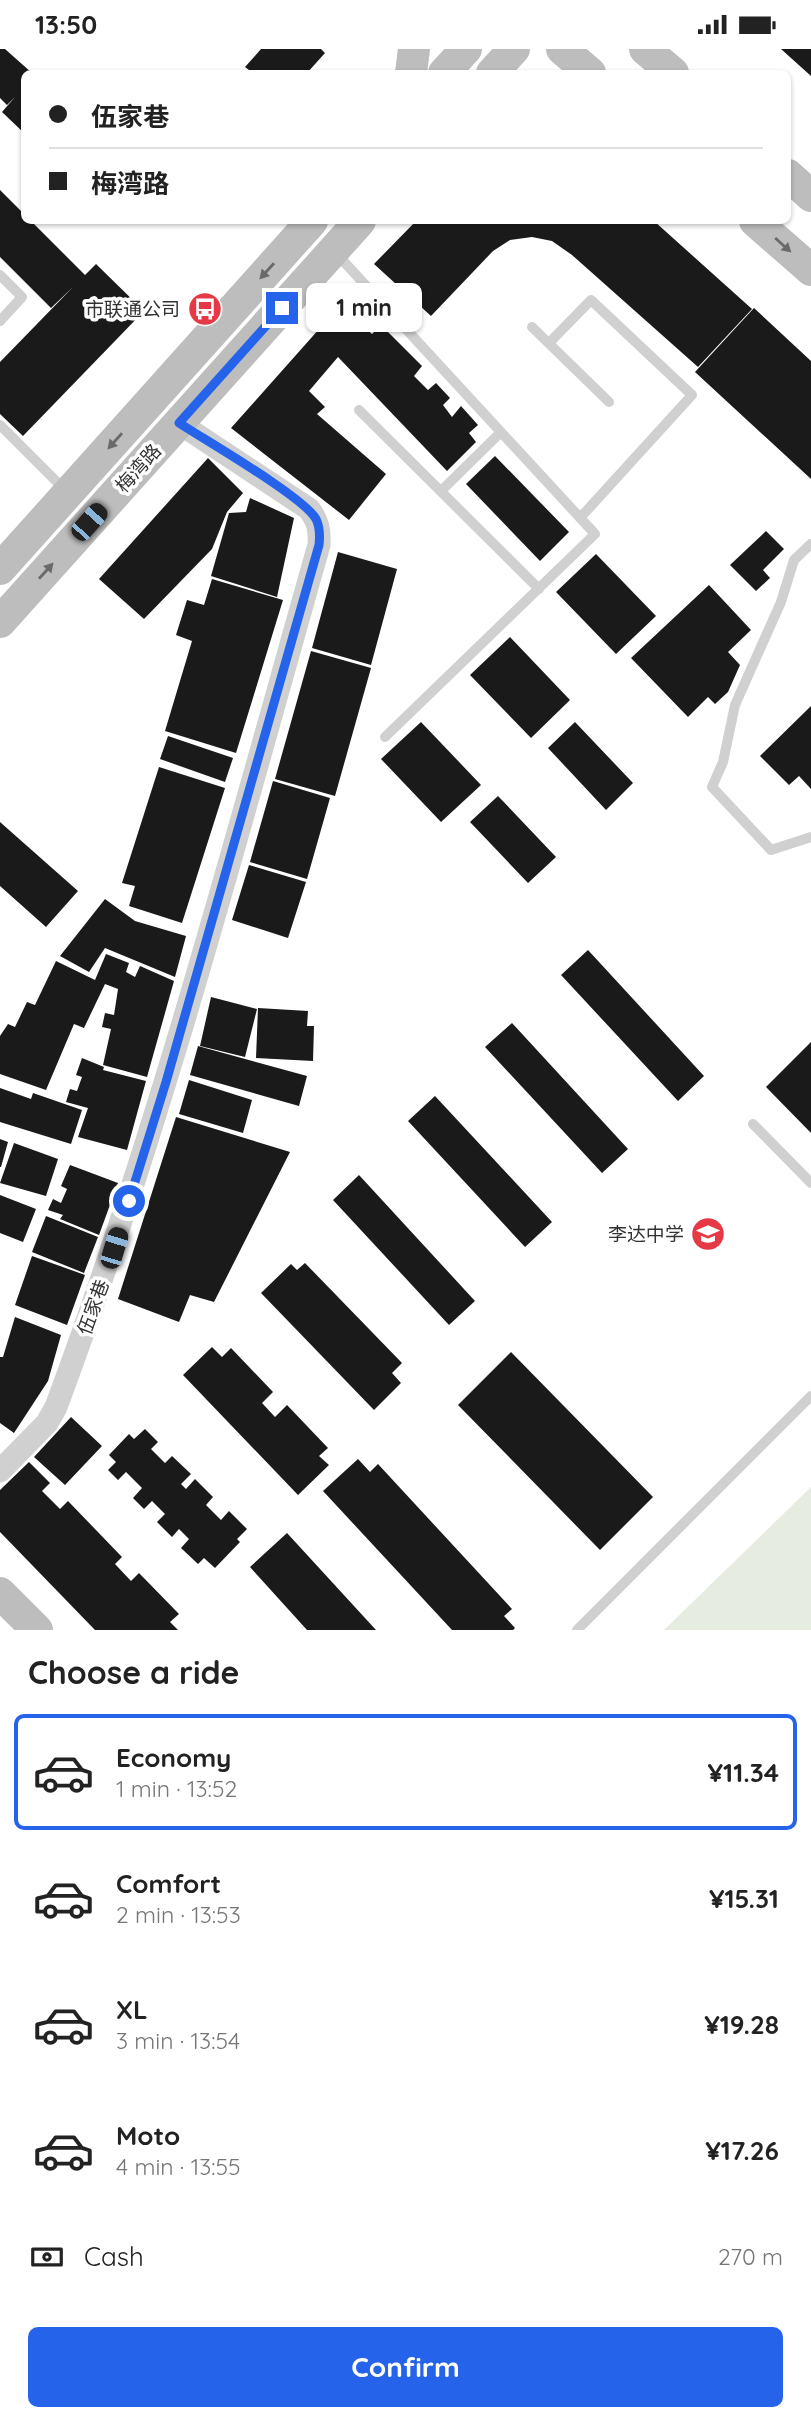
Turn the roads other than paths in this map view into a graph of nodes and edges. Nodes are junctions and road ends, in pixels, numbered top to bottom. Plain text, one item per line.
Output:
1 (414, 49) edge
2 (466, 49) edge
3 (514, 49) edge
4 (562, 49) edge
5 (645, 49) edge
6 (681, 49) edge
7 (411, 70) edge
8 (447, 70) edge
9 (495, 70) edge
10 (586, 70) edge
11 (670, 70) edge
12 (692, 70) edge
13 (791, 178) edge
14 (811, 196) edge
15 (309, 224) edge
16 (357, 224) edge
17 (758, 224) edge
18 (334, 250) junction
19 (811, 270) edge
20 (0, 275) edge
21 (0, 321) edge
22 (532, 327) dead end
23 (549, 343) junction
24 (609, 402) dead end
25 (359, 409) dead end
26 (179, 423) junction
27 (0, 425) edge
28 (501, 432) junction
29 (441, 491) junction
30 (68, 493) junction
31 (580, 518) junction
32 (811, 544) edge
33 (0, 569) edge
34 (539, 589) junction
35 (0, 622) edge
36 (385, 737) dead end
37 (811, 837) edge
38 (753, 1124) dead end
39 (811, 1183) edge
40 (811, 1396) edge
41 (0, 1471) edge
42 (0, 1593) edge
43 (37, 1630) edge
44 (577, 1630) edge

1 - 7 street
2 - 8 street
3 - 9 street
4 - 10 street
5 - 11 street
6 - 12 street
13 - 14 street
15 -> 30 street, 梅湾路
16 - 18 street, 梅湾路
17 -> 19 street
18 - 26 street, 梅湾路
18 - 28 lane
20 - 21 lane
22 - 23 lane
23 - 24 lane
23 - 31 lane
25 - 29 lane
35 -> 26 street, 梅湾路
26 - 41 street, 伍家巷
27 - 30 lane
28 - 29 lane
28 - 31 lane
29 - 34 lane
30 - 33 street, 梅湾路
31 - 34 lane
32 - 37 lane
34 - 36 lane
38 - 39 lane
40 - 44 lane
42 - 43 street

